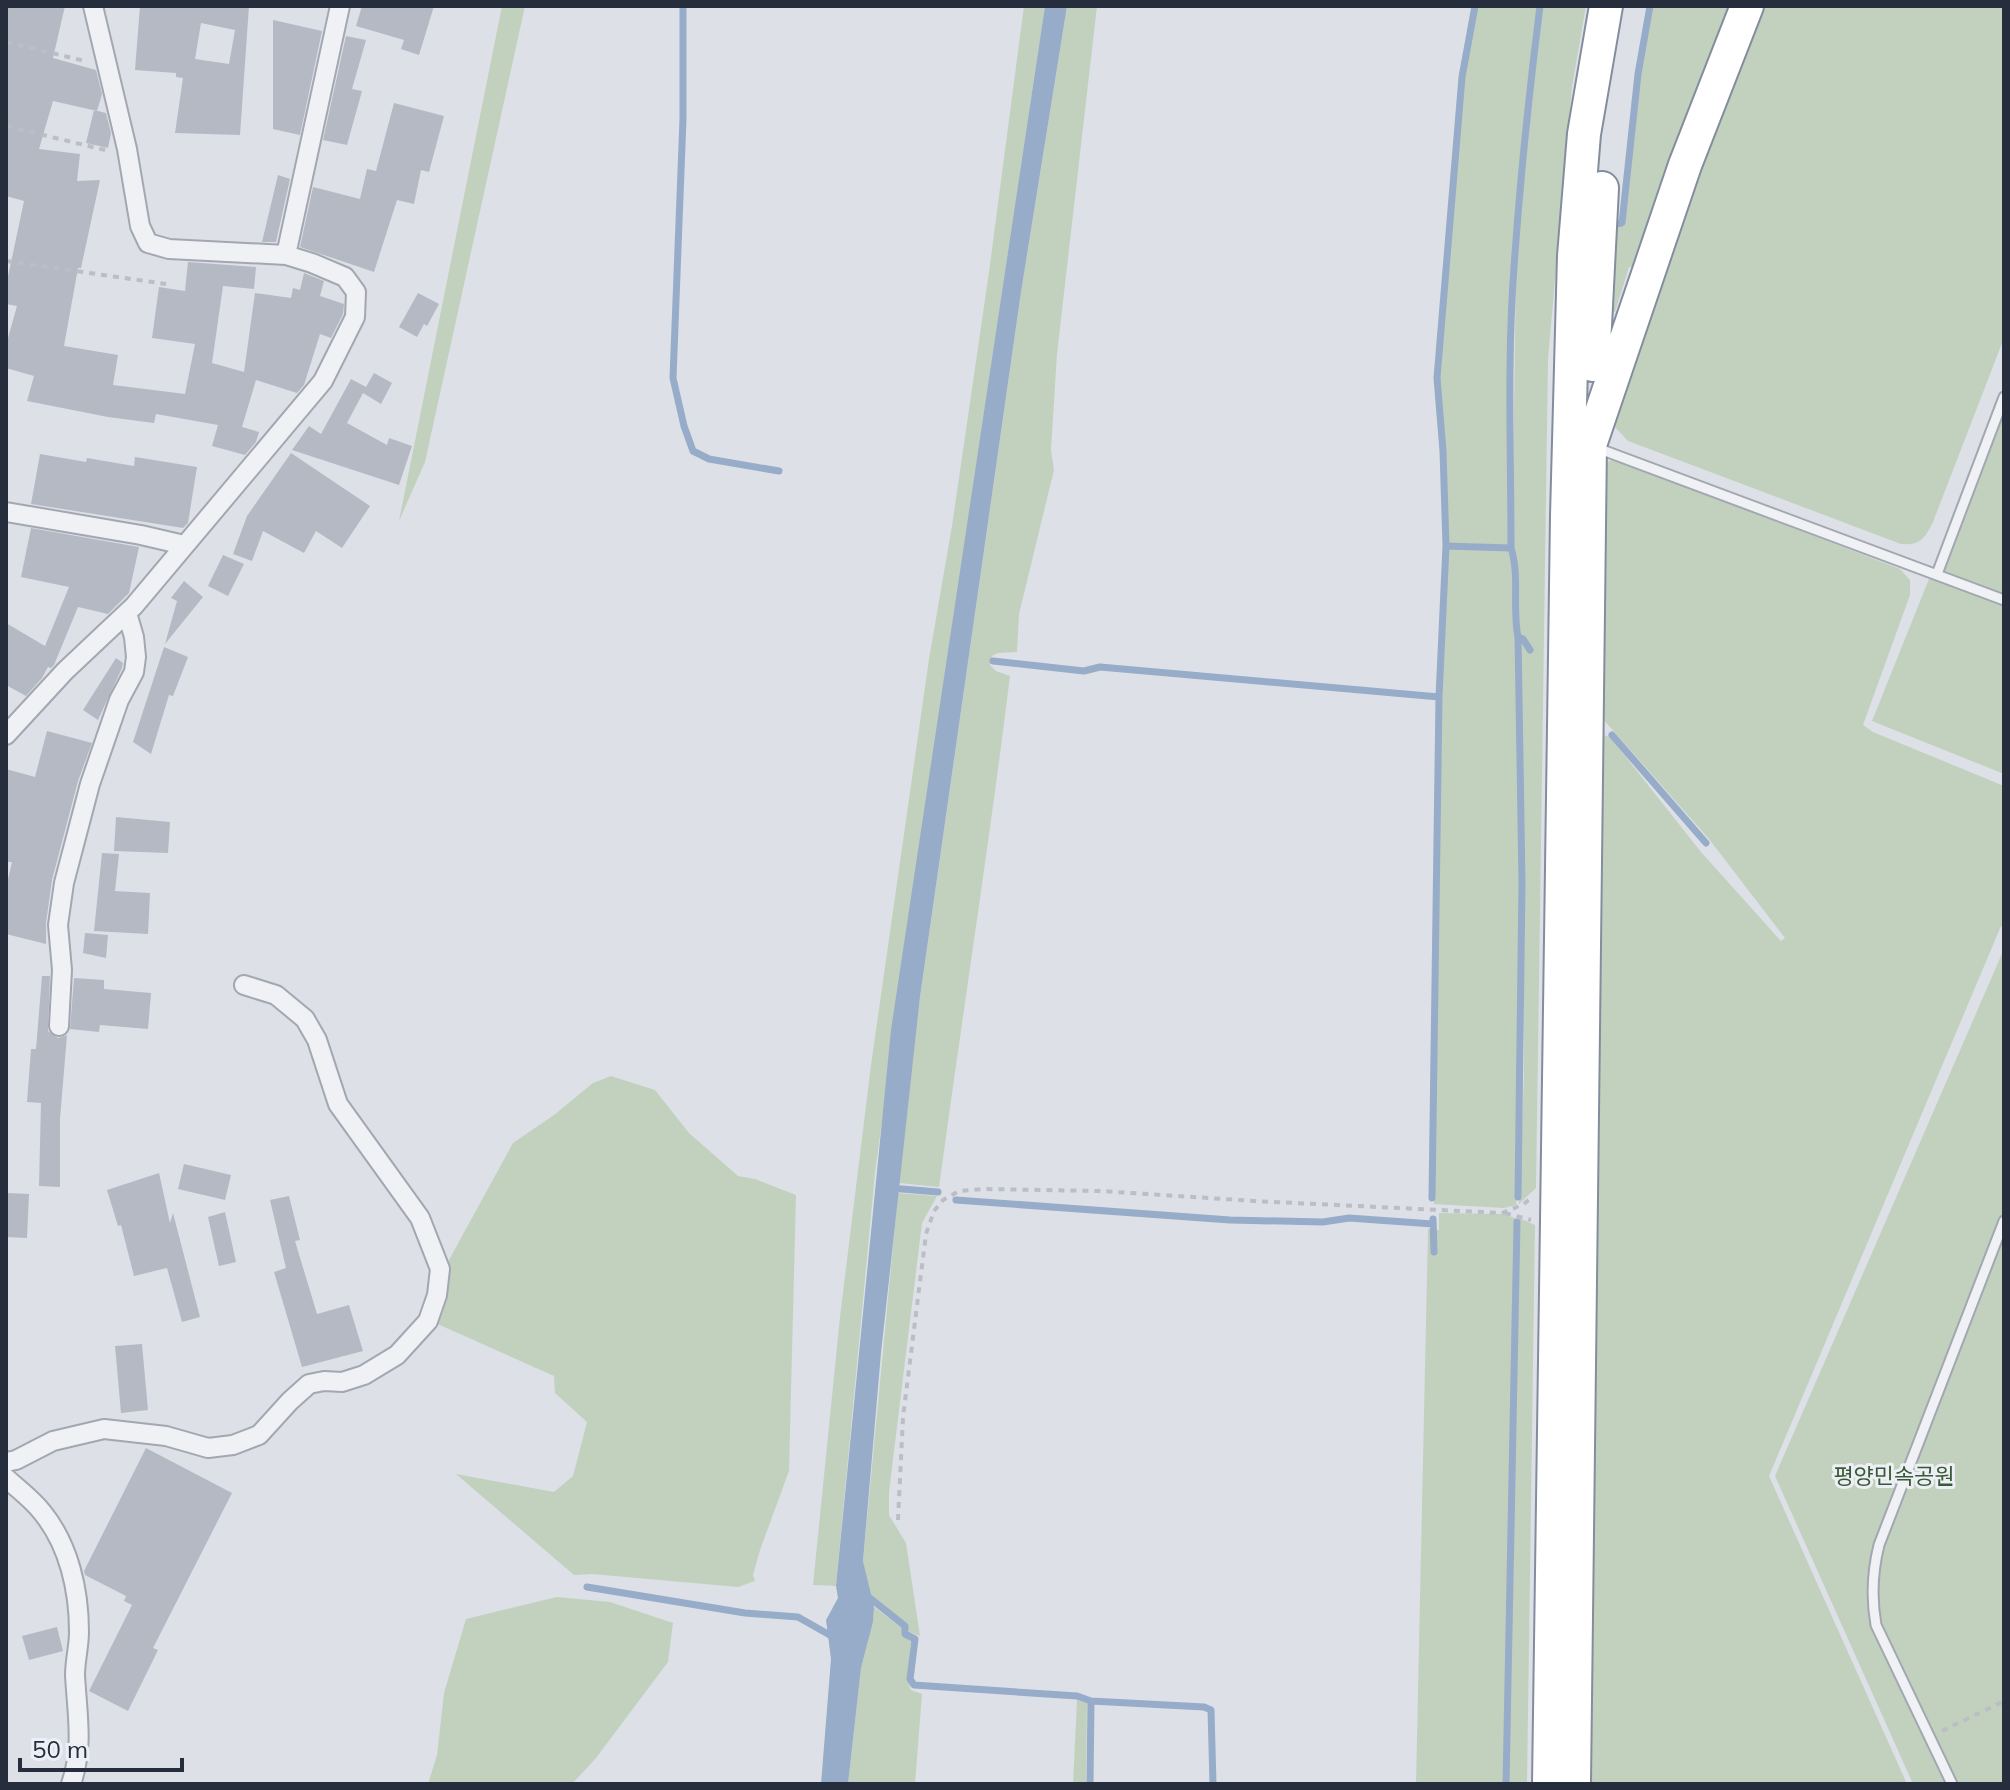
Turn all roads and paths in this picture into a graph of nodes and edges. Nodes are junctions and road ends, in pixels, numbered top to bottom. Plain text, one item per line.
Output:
1 (93, 6) edge
2 (340, 6) edge
3 (1606, 6) edge
4 (1623, 6) edge
5 (1747, 6) edge
6 (6, 42) edge
7 (108, 66) junction
8 (6, 126) edge
9 (127, 149) junction
10 (286, 255) junction
11 (6, 261) edge
12 (166, 284) dead end
13 (2004, 397) edge
14 (1590, 445) junction
15 (6, 512) edge
16 (184, 545) junction
17 (1937, 574) junction
18 (2004, 600) edge
19 (127, 613) junction
20 (6, 735) edge
21 (244, 985) dead end
22 (59, 1026) dead end
23 (1558, 1176) junction
24 (2004, 1221) edge
25 (6, 1462) edge
26 (6, 1478) edge
27 (898, 1520) dead end
28 (2004, 1701) edge
29 (1929, 1738) junction
30 (71, 1784) edge
31 (1549, 1784) edge
32 (1574, 1784) edge
33 (1952, 1784) edge

1 - 7 street
2 - 10 street
3 - 23 highway
4 - 14 highway
5 - 14 highway
6 - 7 path
7 - 9 street
8 - 9 path
9 - 10 street
10 - 16 street
11 - 12 path
13 - 17 lane
14 - 17 lane
14 - 32 highway
15 - 16 street
16 - 19 street
17 - 18 lane
19 - 20 street
19 - 22 street
21 - 25 street
23 - 27 path
23 - 31 highway
24 - 29 lane
26 - 30 street
28 - 29 path
29 - 33 lane

